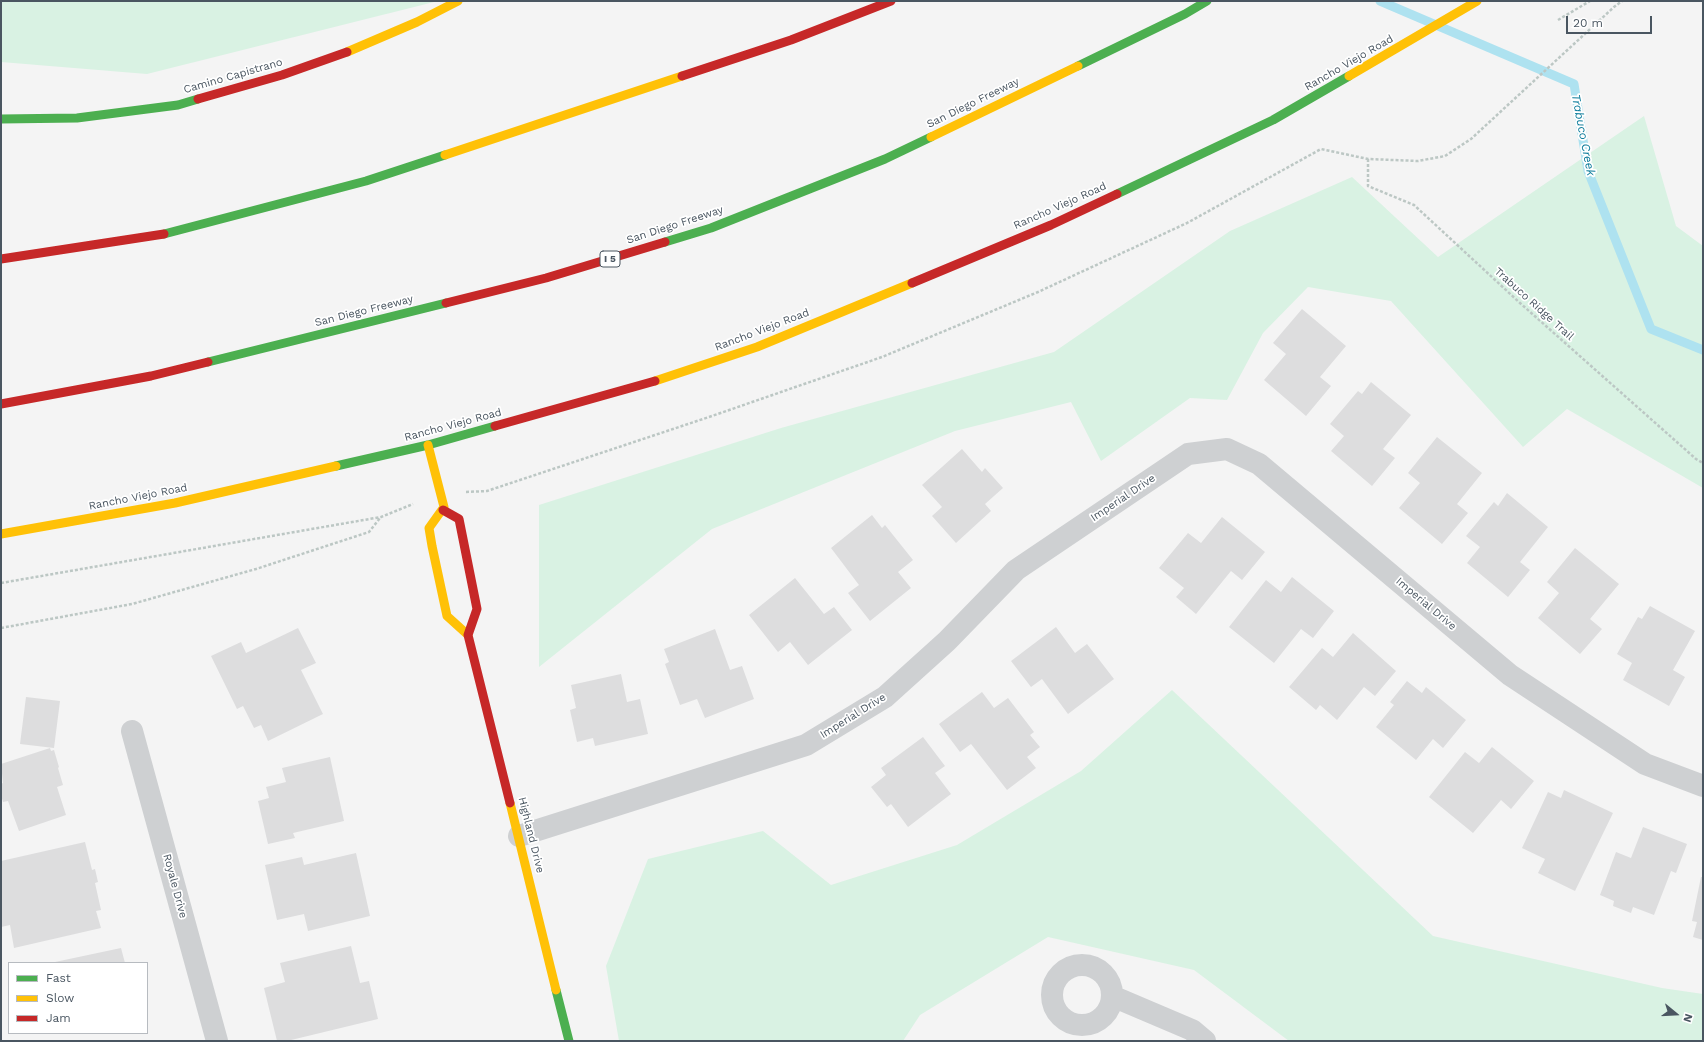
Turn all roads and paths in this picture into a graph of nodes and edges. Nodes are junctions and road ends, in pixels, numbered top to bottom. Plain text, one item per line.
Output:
1 (458, 1) edge
2 (891, 1) edge
3 (1206, 1) edge
4 (1477, 1) edge
5 (1590, 1) edge
6 (1622, 1) edge
7 (1558, 20) dead end
8 (1, 119) edge
9 (1368, 159) junction
10 (1, 259) edge
11 (1, 404) edge
12 (428, 445) junction
13 (1703, 462) edge
14 (440, 493) junction
15 (443, 510) junction
16 (381, 517) junction
17 (1, 534) edge
18 (1, 583) edge
19 (1, 628) edge
20 (468, 635) junction
21 (132, 731) dead end
22 (1703, 786) edge
23 (519, 836) junction
24 (1112, 996) dead end
25 (217, 1041) edge
26 (569, 1041) edge
27 (1205, 1041) edge

1 - 8 main road, Camino Capistrano
2 - 10 main road
3 - 11 main road, San Diego Freeway / I 5
4 - 12 main road, Rancho Viejo Road
5 - 7 path
6 - 9 path
9 - 13 path, Trabuco Ridge Trail
9 - 14 path
12 - 14 main road
12 - 17 main road, Rancho Viejo Road
14 - 15 main road
14 - 16 path
15 - 20 main road
15 - 20 main road
16 - 18 path
16 - 19 path
20 - 23 main road, Highland Drive
21 - 25 street, Royale Drive
22 - 23 street, Imperial Drive
23 - 26 main road, Highland Drive
24 - 27 street

